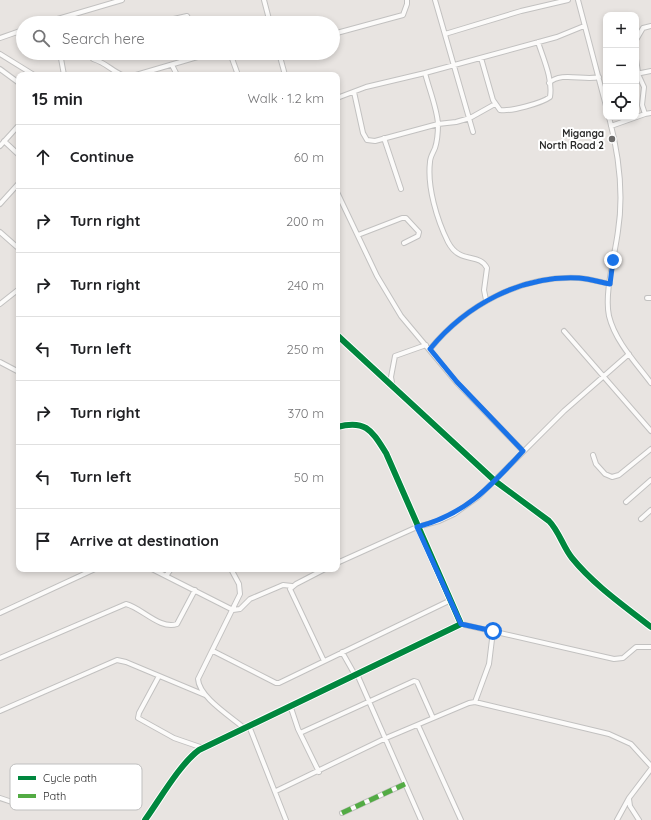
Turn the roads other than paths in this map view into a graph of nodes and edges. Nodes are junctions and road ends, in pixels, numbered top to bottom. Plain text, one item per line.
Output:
1 (122, 0) edge
2 (264, 0) edge
3 (407, 0) edge
4 (435, 0) edge
5 (568, 0) edge
6 (578, 0) edge
7 (110, 2) edge
8 (66, 16) edge
9 (268, 16) edge
10 (584, 26) junction
11 (651, 26) edge
12 (16, 32) edge
13 (340, 32) edge
14 (445, 34) junction
15 (639, 35) edge
16 (0, 38) edge
17 (538, 42) junction
18 (0, 54) edge
19 (481, 58) junction
20 (61, 60) edge
21 (96, 60) edge
22 (184, 60) edge
23 (233, 60) edge
24 (280, 60) edge
25 (172, 64) junction
26 (454, 66) junction
27 (0, 68) edge
28 (651, 71) edge
29 (27, 72) edge
30 (63, 72) edge
31 (116, 72) edge
32 (146, 72) edge
33 (176, 72) edge
34 (237, 72) edge
35 (284, 72) edge
36 (425, 73) junction
37 (639, 74) edge
38 (599, 77) junction
39 (639, 78) edge
40 (16, 81) edge
41 (549, 83) junction
42 (603, 84) edge
43 (600, 85) junction
44 (354, 92) junction
45 (603, 96) edge
46 (340, 97) edge
47 (495, 104) junction
48 (651, 113) edge
49 (645, 114) junction
50 (470, 118) junction
51 (610, 120) edge
52 (438, 124) junction
53 (611, 126) junction
54 (16, 128) edge
55 (473, 132) dead end
56 (384, 138) junction
57 (4, 141) junction
58 (0, 146) edge
59 (16, 152) edge
60 (16, 186) edge
61 (400, 189) dead end
62 (340, 198) edge
63 (0, 204) edge
64 (0, 232) edge
65 (358, 235) junction
66 (404, 243) dead end
67 (16, 246) edge
68 (610, 284) junction
69 (16, 291) edge
70 (486, 300) junction
71 (0, 304) edge
72 (564, 331) dead end
73 (340, 338) edge
74 (426, 345) junction
75 (430, 349) junction
76 (629, 354) junction
77 (0, 362) edge
78 (16, 370) edge
79 (603, 376) junction
80 (651, 383) edge
81 (394, 389) junction
82 (340, 426) edge
83 (651, 431) edge
84 (651, 449) edge
85 (523, 451) junction
86 (593, 456) dead end
87 (651, 480) edge
88 (495, 481) junction
89 (626, 502) dead end
90 (651, 510) edge
91 (641, 519) dead end
92 (417, 527) junction
93 (340, 562) edge
94 (84, 572) edge
95 (158, 572) edge
96 (169, 572) edge
97 (232, 572) edge
98 (319, 572) edge
99 (166, 576) junction
100 (292, 586) junction
101 (195, 590) junction
102 (451, 600) junction
103 (233, 610) junction
104 (0, 613) edge
105 (461, 624) junction
106 (651, 627) edge
107 (493, 631) junction
108 (651, 647) edge
109 (213, 651) junction
110 (342, 652) junction
111 (0, 658) edge
112 (324, 661) junction
113 (356, 674) junction
114 (159, 676) junction
115 (205, 695) junction
116 (369, 701) junction
117 (475, 702) junction
118 (290, 706) junction
119 (0, 711) edge
120 (433, 718) junction
121 (418, 725) junction
122 (246, 727) junction
123 (300, 733) junction
124 (386, 738) junction
125 (203, 748) junction
126 (651, 767) edge
127 (319, 772) junction
128 (405, 784) junction
129 (276, 791) junction
130 (0, 798) edge
131 (629, 798) junction
132 (10, 801) edge
133 (342, 813) dead end
134 (145, 820) edge
135 (286, 820) edge
136 (421, 820) edge
137 (461, 820) edge
138 (617, 820) edge
139 (639, 820) edge

1 - 7 street
2 - 9 street
3 - 13 street
4 - 14 street
5 - 14 street
6 - 10 street
7 - 8 street
10 - 17 street
10 - 38 street
11 - 15 street
12 - 16 street
14 - 26 street
17 - 19 street
17 - 41 street
18 - 29 street
19 - 26 street
19 - 47 street
20 - 30 street
21 - 31 street
22 - 25 street
23 - 34 street
24 - 35 street
25 - 32 street
25 - 33 street
26 - 36 street
26 - 50 street
27 - 40 street
28 - 37 street
36 - 44 street
36 - 52 street
38 - 41 street
38 - 43 street
39 - 49 street
41 - 47 street
42 - 43 street
43 - 45 street
44 - 46 street
44 - 56 street
47 - 50 street
48 - 49 street
49 - 53 street
50 - 52 street
50 - 55 street
51 - 53 street
52 - 56 street
52 - 70 street
53 - 68 street
54 - 57 street
56 - 61 street
57 - 58 street
57 - 59 street
60 - 63 street
62 - 65 street
64 - 67 street
65 - 66 street
65 - 74 street
68 - 70 street
68 - 76 street
69 - 71 street
70 - 75 street
72 - 79 street
73 - 81 street
74 - 75 street
74 - 81 street
75 - 85 street
76 - 79 street
76 - 80 street
77 - 78 street
79 - 83 street
79 - 85 street
81 - 88 street
82 - 92 street
84 - 86 street
85 - 88 street
87 - 89 street
88 - 92 street
88 - 106 street
90 - 91 street
92 - 93 street
92 - 102 street
94 - 104 street
95 - 99 street
96 - 99 street
97 - 103 street
98 - 100 street
99 - 101 street
100 - 103 street
100 - 112 street
101 - 103 street
101 - 111 street
102 - 105 street
102 - 110 street
103 - 109 street
105 - 107 street
105 - 113 street
107 - 108 street
107 - 117 street
109 - 112 street
109 - 115 street
110 - 112 street
110 - 113 street
113 - 116 street
113 - 118 street
114 - 115 street
114 - 119 street
114 - 125 street
115 - 122 street
116 - 120 street
116 - 123 street
116 - 124 street
117 - 120 street
117 - 126 street
118 - 122 street
118 - 123 street
120 - 121 street
121 - 124 street
121 - 137 street
122 - 125 street
122 - 129 street
123 - 127 street
124 - 127 street
124 - 128 street
125 - 134 street
126 - 131 street
127 - 129 street
128 - 133 street
128 - 136 street
129 - 135 street
130 - 132 street
131 - 138 street
131 - 139 street

